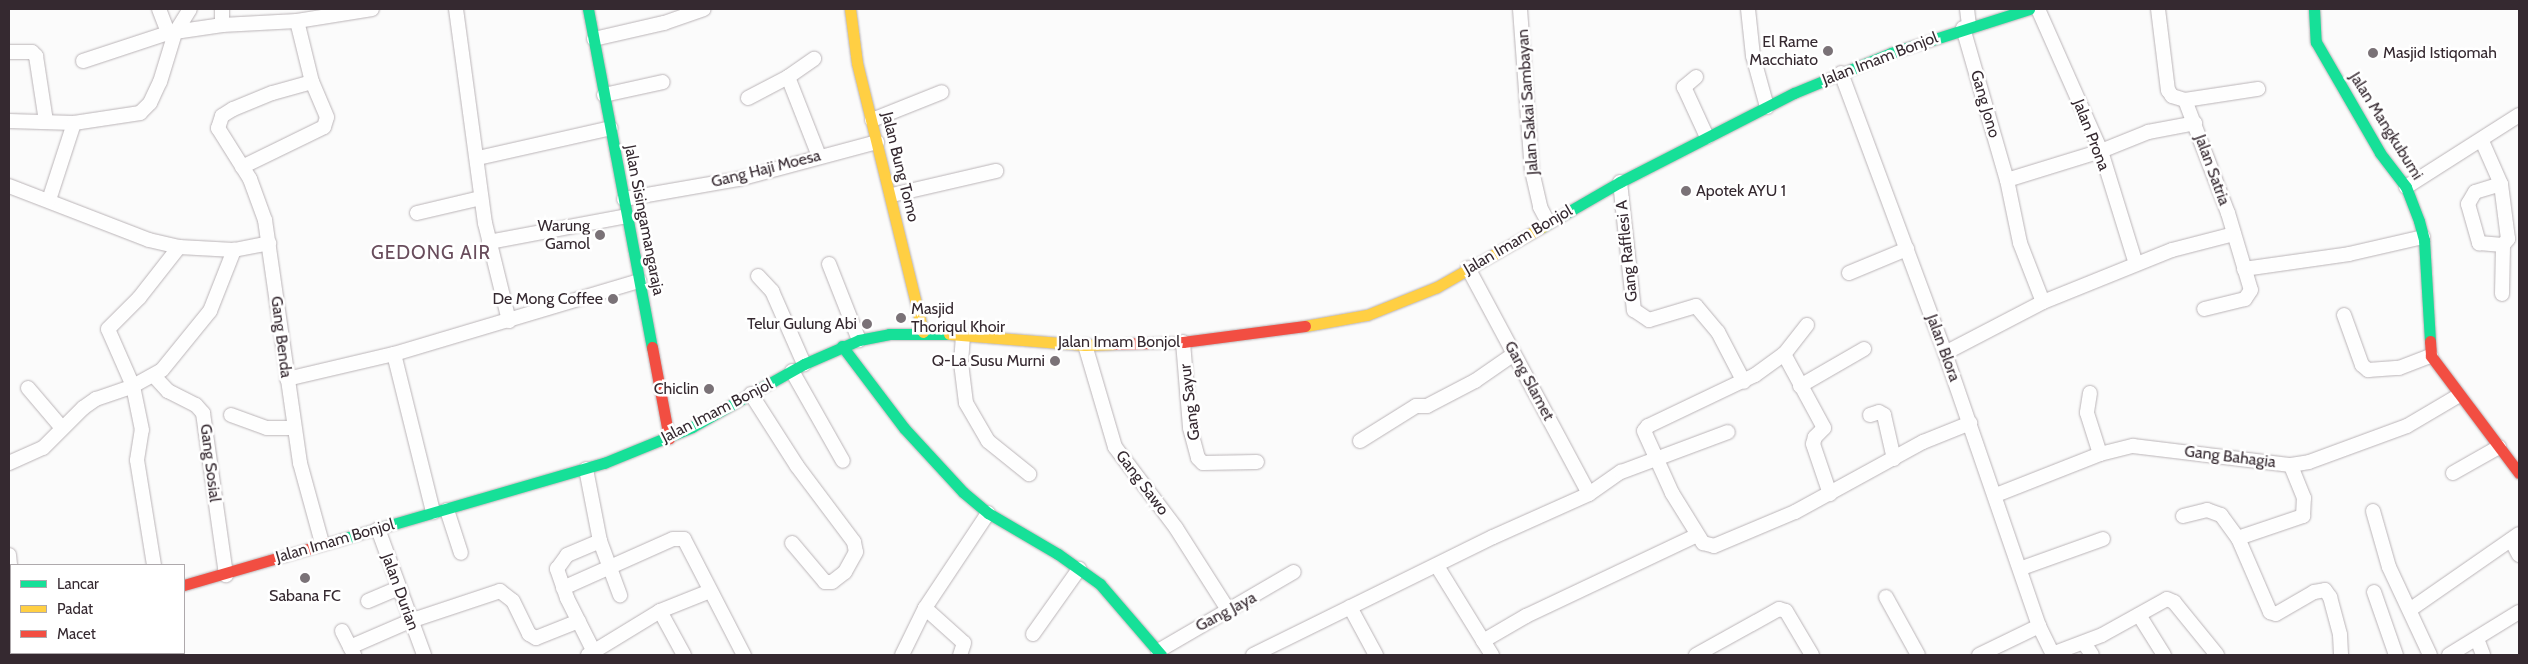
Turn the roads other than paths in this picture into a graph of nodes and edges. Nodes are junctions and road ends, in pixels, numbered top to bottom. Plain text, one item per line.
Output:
1 (159, 9) edge
2 (190, 9) edge
3 (222, 9) edge
4 (366, 9) edge
5 (456, 9) edge
6 (588, 9) edge
7 (850, 9) edge
8 (1520, 9) edge
9 (1748, 9) edge
10 (1967, 9) edge
11 (2029, 9) edge
12 (2038, 9) edge
13 (2158, 9) edge
14 (2314, 9) edge
15 (698, 10) edge
16 (322, 12) edge
17 (297, 21) junction
18 (222, 25) junction
19 (1966, 27) junction
20 (172, 33) junction
21 (594, 39) junction
22 (9, 52) edge
23 (814, 60) dead end
24 (83, 61) dead end
25 (1841, 73) junction
26 (788, 77) junction
27 (1696, 78) dead end
28 (312, 82) junction
29 (663, 82) dead end
30 (2258, 89) dead end
31 (942, 92) dead end
32 (604, 96) junction
33 (748, 98) dead end
34 (2185, 100) junction
35 (1767, 107) junction
36 (2519, 115) edge
37 (872, 120) junction
38 (9, 121) edge
39 (46, 121) junction
40 (74, 123) junction
41 (2195, 123) junction
42 (611, 128) junction
43 (1707, 137) junction
44 (2482, 141) junction
45 (878, 142) junction
46 (2101, 151) junction
47 (819, 156) junction
48 (478, 158) junction
49 (242, 167) junction
50 (996, 171) dead end
51 (2007, 180) junction
52 (1620, 182) junction
53 (2502, 184) junction
54 (9, 186) edge
55 (2406, 186) junction
56 (892, 195) junction
57 (481, 198) junction
58 (624, 199) junction
59 (49, 200) junction
60 (417, 213) dead end
61 (627, 216) junction
62 (1548, 222) junction
63 (2234, 234) junction
64 (2423, 237) junction
65 (489, 242) junction
66 (269, 243) junction
67 (2503, 245) junction
68 (179, 247) junction
69 (1907, 249) junction
70 (234, 250) junction
71 (829, 264) dead end
72 (2136, 264) junction
73 (1468, 268) junction
74 (2244, 269) junction
75 (1849, 273) dead end
76 (758, 276) dead end
77 (639, 281) junction
78 (2502, 294) dead end
79 (2042, 302) junction
80 (2204, 309) dead end
81 (2344, 315) dead end
82 (508, 321) junction
83 (1807, 325) dead end
84 (923, 332) junction
85 (963, 335) junction
86 (859, 340) junction
87 (1183, 342) junction
88 (1085, 345) junction
89 (842, 346) junction
90 (1864, 348) dead end
91 (1945, 353) junction
92 (394, 354) junction
93 (1514, 354) junction
94 (1784, 354) junction
95 (2430, 356) junction
96 (804, 364) junction
97 (792, 371) junction
98 (154, 376) junction
99 (287, 379) junction
100 (1744, 382) junction
101 (133, 386) junction
102 (1800, 386) junction
103 (28, 388) dead end
104 (2090, 393) dead end
105 (752, 394) junction
106 (2458, 396) junction
107 (1870, 415) dead end
108 (231, 416) dead end
109 (1970, 423) junction
110 (62, 428) junction
111 (294, 428) junction
112 (1728, 432) dead end
113 (669, 438) junction
114 (1360, 441) dead end
115 (2499, 446) junction
116 (2100, 454) junction
117 (1654, 458) junction
118 (1894, 459) junction
119 (842, 461) dead end
120 (1257, 462) dead end
121 (9, 463) edge
122 (2291, 465) junction
123 (586, 469) junction
124 (2453, 473) dead end
125 (2519, 473) edge
126 (1029, 474) dead end
127 (1589, 494) junction
128 (1830, 494) junction
129 (1996, 495) junction
130 (440, 511) junction
131 (2373, 511) dead end
132 (988, 513) junction
133 (2183, 516) dead end
134 (378, 529) junction
135 (1697, 535) junction
136 (2515, 537) edge
137 (2238, 538) junction
138 (2103, 539) dead end
139 (600, 540) junction
140 (322, 543) junction
141 (792, 543) dead end
142 (461, 553) dead end
143 (2519, 554) edge
144 (154, 564) edge
145 (1437, 566) junction
146 (610, 567) junction
147 (2022, 568) junction
148 (1079, 569) junction
149 (1294, 572) dead end
150 (226, 575) junction
151 (185, 586) edge
152 (399, 588) junction
153 (563, 588) junction
154 (710, 591) junction
155 (2374, 592) dead end
156 (620, 595) dead end
157 (1886, 597) dead end
158 (368, 601) dead end
159 (1350, 607) junction
160 (925, 608) junction
161 (1227, 608) junction
162 (2411, 609) junction
163 (660, 611) junction
164 (2519, 612) edge
165 (2139, 615) junction
166 (410, 621) junction
167 (579, 621) junction
168 (2039, 626) junction
169 (342, 631) dead end
170 (1033, 634) dead end
171 (2477, 639) junction
172 (1484, 641) junction
173 (2084, 643) junction
174 (352, 651) edge
175 (1159, 653) edge
176 (591, 654) edge
177 (424, 655) edge
178 (684, 655) edge
179 (744, 655) edge
180 (902, 655) edge
181 (960, 655) edge
182 (1253, 655) edge
183 (1376, 655) edge
184 (1492, 655) edge
185 (1696, 655) edge
186 (1812, 655) edge
187 (1918, 655) edge
188 (1979, 655) edge
189 (2052, 655) edge
190 (2092, 655) edge
191 (2164, 655) edge
192 (2217, 655) edge
193 (2341, 655) edge
194 (2396, 655) edge
195 (2430, 655) edge
196 (2449, 655) edge
197 (2483, 655) edge

1 - 20 street
2 - 20 street
3 - 18 street
4 - 16 street
5 - 48 street
6 - 21 main road, Jalan Sisingamangaraja
7 - 37 main road, Jalan Bung Tomo
8 - 62 street, Jalan Sakai Sambayan
9 - 35 street
10 - 19 street, Gang Jono
11 - 19 main road, Jalan Imam Bonjol
12 - 46 street, Jalan Prona
13 - 34 street, Jalan Satria
14 - 55 main road, Jalan Mangkubumi
15 - 21 street
16 - 17 street
17 - 18 street
17 - 28 street
18 - 20 street
19 - 25 main road, Jalan Imam Bonjol
19 - 51 street, Gang Jono
20 - 24 street
20 - 40 street
21 - 32 main road, Jalan Sisingamangaraja
22 - 39 street
23 - 26 street
25 - 35 main road, Jalan Imam Bonjol
25 - 69 street, Jalan Blora
26 - 33 street
26 - 47 street
27 - 43 street
28 - 49 street
28 - 49 street, Gang Benda
29 - 32 street
30 - 34 street
31 - 37 street
32 - 42 main road, Jalan Sisingamangaraja
34 - 41 street, Jalan Satria
35 - 43 main road, Jalan Imam Bonjol
36 - 44 street
37 - 45 main road, Jalan Bung Tomo
38 - 39 street
39 - 40 street
40 - 59 street
41 - 46 street
41 - 63 street, Jalan Satria
42 - 48 street
42 - 58 main road, Jalan Sisingamangaraja
43 - 52 main road, Jalan Imam Bonjol
44 - 53 street
44 - 55 street
45 - 47 street, Gang Haji Moesa
45 - 56 main road, Jalan Bung Tomo
46 - 51 street
46 - 72 street, Jalan Prona
47 - 58 street, Gang Haji Moesa
48 - 57 street
49 - 66 street, Gang Benda
50 - 56 street
51 - 79 street, Gang Jono
52 - 62 main road, Jalan Imam Bonjol
52 - 100 street, Gang Rafflesi A
53 - 67 street
53 - 67 street
54 - 59 street
55 - 64 main road, Jalan Mangkubumi
56 - 84 main road, Jalan Bung Tomo
57 - 60 street
57 - 65 street
58 - 61 main road, Jalan Sisingamangaraja
59 - 68 street
61 - 65 street
61 - 77 main road, Jalan Sisingamangaraja
62 - 73 main road, Jalan Imam Bonjol
63 - 72 street
63 - 74 street, Jalan Satria
64 - 74 street
64 - 95 main road, Jalan Mangkubumi
65 - 82 street
66 - 70 street
66 - 99 street, Gang Benda
67 - 78 street
68 - 70 street
68 - 101 street
69 - 75 street
69 - 91 street, Jalan Blora
70 - 98 street
71 - 86 street
72 - 79 street
73 - 87 main road, Jalan Imam Bonjol
73 - 93 street, Gang Slamet
74 - 80 street, Jalan Satria
76 - 96 street
77 - 82 street
77 - 113 main road, Jalan Sisingamangaraja
79 - 91 street
81 - 95 street
82 - 92 street
83 - 94 street
84 - 85 main road, Jalan Imam Bonjol
84 - 86 main road, Jalan Imam Bonjol
85 - 88 main road, Jalan Imam Bonjol
85 - 126 street
86 - 89 main road, Jalan Imam Bonjol
87 - 88 main road, Jalan Imam Bonjol
87 - 120 street, Gang Sayur
88 - 161 street, Gang Sawo
89 - 96 main road, Jalan Imam Bonjol
89 - 132 main road
90 - 102 street
91 - 109 street, Jalan Blora
92 - 99 street
92 - 130 street
93 - 114 street
93 - 127 street, Gang Slamet
94 - 100 street
94 - 102 street
95 - 106 main road
96 - 97 main road, Jalan Imam Bonjol
97 - 105 main road, Jalan Imam Bonjol
97 - 119 street
98 - 101 street
98 - 150 street, Gang Sosial
99 - 111 street, Gang Benda
100 - 117 street
101 - 110 street
101 - 144 street
102 - 128 street
103 - 110 street
104 - 116 street
105 - 113 main road, Jalan Imam Bonjol
105 - 141 street
106 - 115 main road
106 - 122 street, Gang Bahagia
107 - 118 street
108 - 111 street
109 - 118 street
109 - 129 street, Jalan Blora
110 - 121 street
111 - 140 street, Gang Benda
112 - 117 street
113 - 123 main road, Jalan Imam Bonjol
115 - 124 street
115 - 125 main road
116 - 122 street, Gang Bahagia
116 - 129 street, Gang Bahagia
117 - 127 street
117 - 135 street
118 - 128 street
122 - 137 street
123 - 130 main road, Jalan Imam Bonjol
123 - 139 street
127 - 145 street
128 - 135 street
129 - 147 street, Jalan Blora
130 - 134 main road, Jalan Imam Bonjol
130 - 142 street
131 - 162 street
132 - 148 main road
132 - 160 street
133 - 137 street
134 - 140 main road, Jalan Imam Bonjol
134 - 152 street, Jalan Durian
135 - 172 street
136 - 143 street
136 - 162 street
137 - 193 street
138 - 147 street
139 - 146 street
139 - 153 street
140 - 150 main road, Jalan Imam Bonjol
145 - 159 street
145 - 172 street
146 - 153 street
146 - 154 street
146 - 156 street
147 - 168 street, Jalan Blora
148 - 170 street
148 - 175 main road
149 - 161 street, Gang Jaya
150 - 151 main road, Jalan Imam Bonjol
152 - 158 street
152 - 166 street, Jalan Durian
153 - 167 street
154 - 163 street
154 - 179 street
155 - 194 street
157 - 187 street
159 - 182 street
159 - 183 street
160 - 180 street
160 - 181 street
161 - 175 street, Gang Jaya
162 - 195 street
163 - 176 street
163 - 178 street
164 - 171 street
165 - 173 street
165 - 191 street
165 - 192 street
166 - 167 street
166 - 174 street
166 - 177 street, Jalan Durian
167 - 176 street
168 - 188 street
168 - 189 street, Jalan Blora
169 - 174 street
171 - 196 street
171 - 197 street
172 - 184 street
173 - 189 street
173 - 190 street
185 - 186 street

